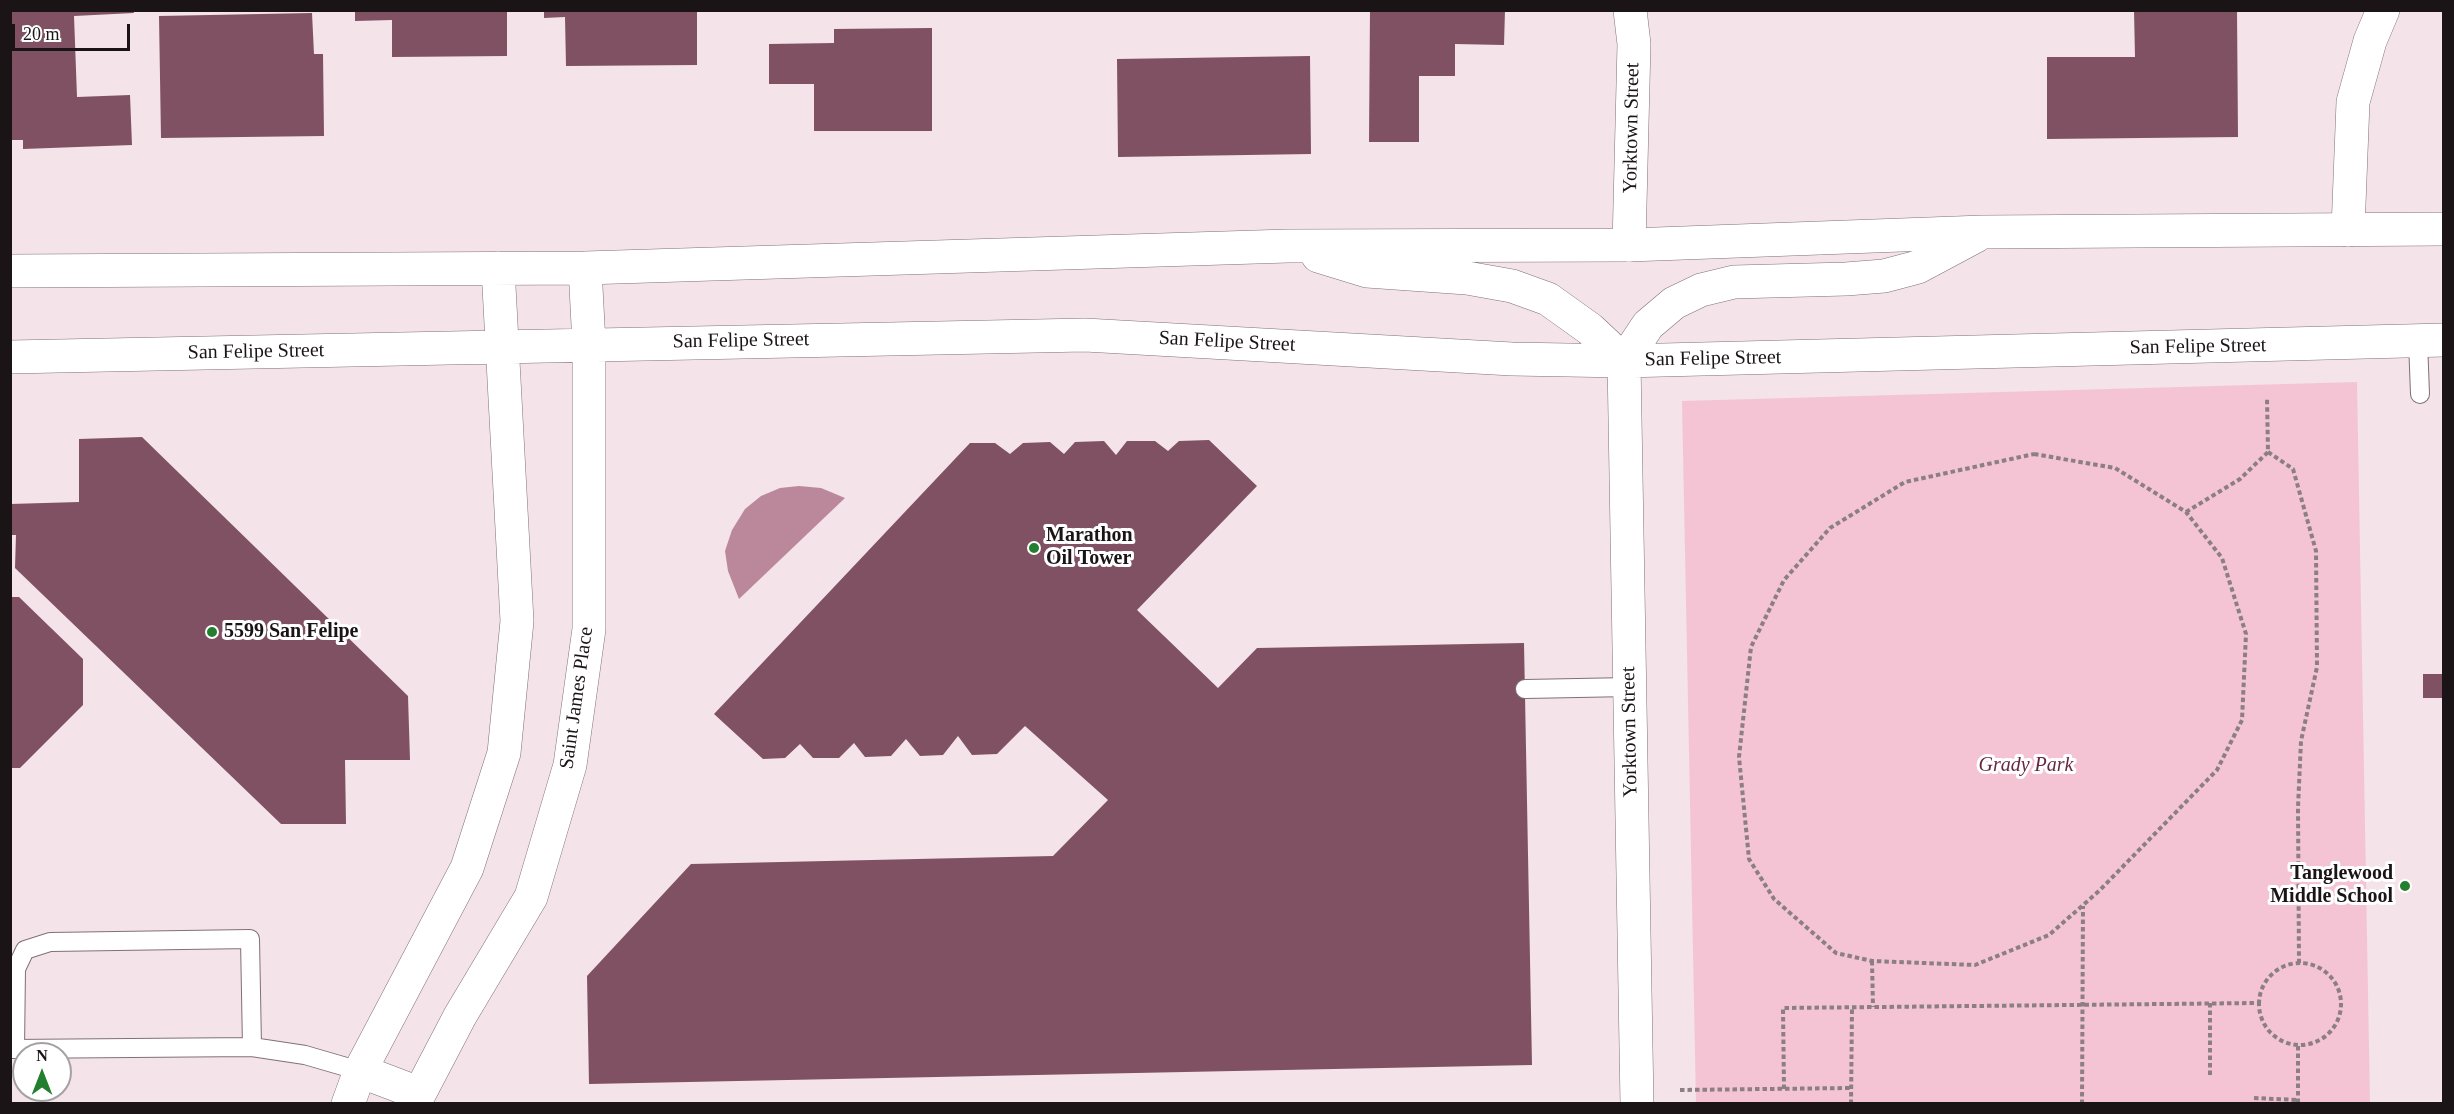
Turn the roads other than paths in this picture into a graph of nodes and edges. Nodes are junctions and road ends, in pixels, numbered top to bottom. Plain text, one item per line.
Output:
1 (1630, 10) edge
2 (2383, 10) edge
3 (2444, 229) edge
4 (2348, 230) junction
5 (1983, 232) junction
6 (1629, 245) junction
7 (1288, 246) junction
8 (498, 268) junction
9 (585, 268) junction
10 (10, 271) edge
11 (2431, 341) edge
12 (589, 344) junction
13 (501, 346) junction
14 (10, 357) edge
15 (1624, 361) junction
16 (2420, 394) dead end
17 (1630, 687) junction
18 (1525, 690) dead end
19 (13, 1042) edge
20 (252, 1047) junction
21 (72, 1048) edge
22 (360, 1071) junction
23 (416, 1098) edge
24 (348, 1104) edge
25 (1637, 1104) edge

1 - 6 main road, Yorktown Street
2 - 4 main road
3 - 4 main road
4 - 5 main road
5 - 6 main road
5 - 15 main road
6 - 7 main road
7 - 9 main road
7 - 15 main road
8 - 9 main road
8 - 10 main road
8 - 13 main road
9 - 12 main road, Saint James Place
11 - 15 main road, San Felipe Street
11 - 16 lane
12 - 13 main road, San Felipe Street
12 - 15 main road, San Felipe Street
12 - 23 main road, Saint James Place
13 - 14 main road, San Felipe Street
13 - 22 main road
15 - 17 main road, Yorktown Street
17 - 18 lane
17 - 25 main road, Yorktown Street
19 - 20 lane
20 - 21 lane
20 - 22 lane
22 - 23 main road, Saint James Place
22 - 24 main road

